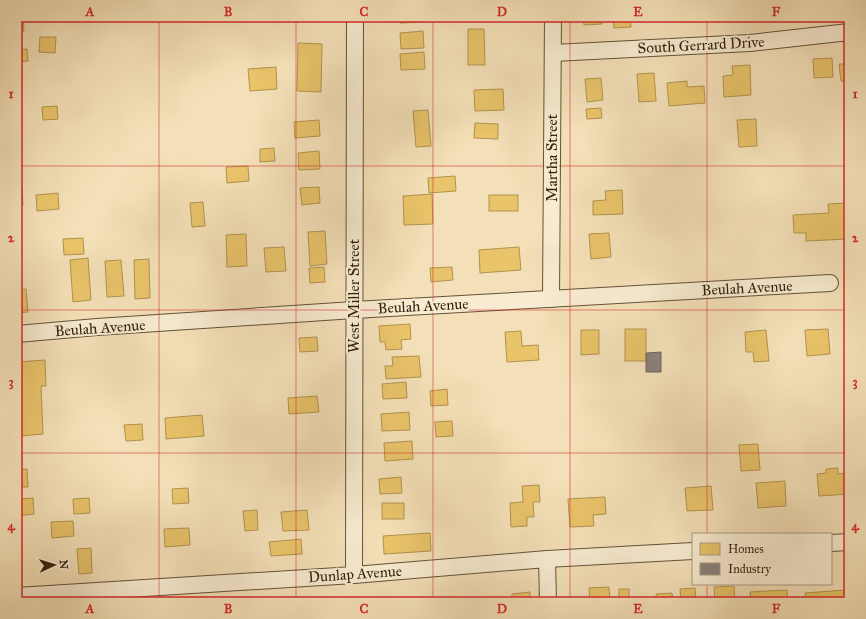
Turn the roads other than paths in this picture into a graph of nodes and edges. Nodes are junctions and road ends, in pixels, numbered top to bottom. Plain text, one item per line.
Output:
1 (355, 17) edge
2 (553, 17) edge
3 (849, 32) edge
4 (553, 53) junction
5 (830, 283) dead end
6 (551, 299) junction
7 (354, 310) junction
8 (17, 334) edge
9 (849, 542) edge
10 (832, 543) edge
11 (692, 551) edge
12 (547, 559) junction
13 (354, 575) junction
14 (17, 596) edge
15 (548, 602) edge

1 - 7 street, West Miller Street
2 - 4 street, Martha Street
3 - 4 street, South Gerrard Drive
4 - 6 street, Martha Street
5 - 6 street, Beulah Avenue
6 - 7 street, Beulah Avenue
7 - 8 street, Beulah Avenue
7 - 13 street, West Miller Street
9 - 10 street
11 - 12 street, Dunlap Avenue
12 - 13 street, Dunlap Avenue
12 - 15 street
13 - 14 street, Dunlap Avenue

